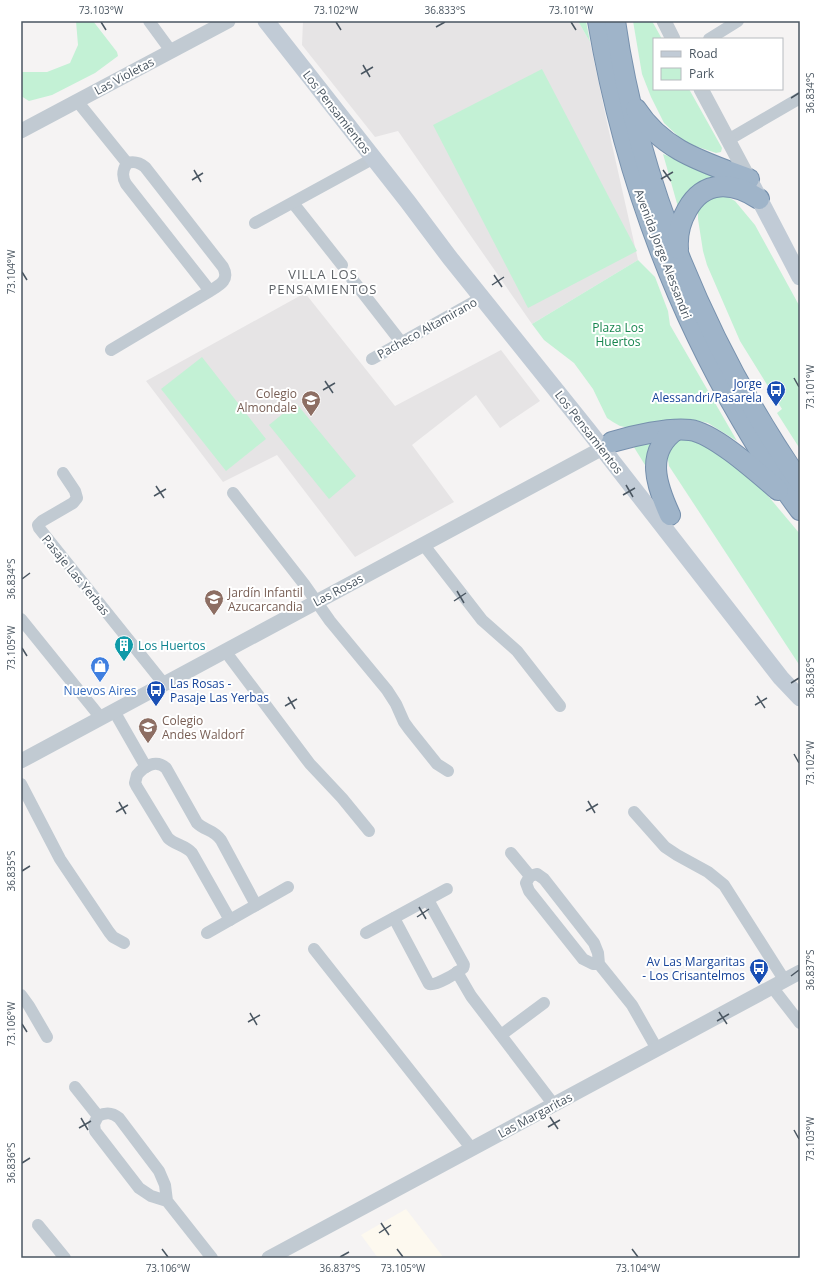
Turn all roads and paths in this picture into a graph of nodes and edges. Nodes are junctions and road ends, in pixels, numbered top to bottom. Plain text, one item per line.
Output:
1 (149, 21) edge
2 (228, 21) edge
3 (266, 21) edge
4 (278, 21) edge
5 (598, 21) edge
6 (664, 21) edge
7 (738, 21) edge
8 (620, 24) edge
9 (673, 38) edge
10 (711, 38) edge
11 (286, 45) junction
12 (171, 51) junction
13 (701, 90) edge
14 (800, 98) edge
15 (630, 99) junction
16 (77, 101) junction
17 (21, 131) edge
18 (728, 140) junction
19 (374, 158) junction
20 (127, 163) junction
21 (749, 179) junction
22 (759, 199) junction
23 (408, 202) junction
24 (292, 203) junction
25 (255, 223) dead end
26 (678, 253) junction
27 (342, 265) dead end
28 (800, 277) edge
29 (352, 279) dead end
30 (210, 291) junction
31 (481, 298) junction
32 (401, 342) junction
33 (112, 350) dead end
34 (372, 358) dead end
35 (676, 430) junction
36 (607, 445) junction
37 (63, 473) dead end
38 (800, 482) edge
39 (233, 493) dead end
40 (798, 508) edge
41 (670, 515) junction
42 (423, 544) junction
43 (316, 602) junction
44 (21, 619) edge
45 (225, 651) junction
46 (164, 684) junction
47 (800, 693) edge
48 (800, 698) edge
49 (560, 706) dead end
50 (107, 714) junction
51 (21, 761) edge
52 (146, 767) junction
53 (448, 771) dead end
54 (21, 784) edge
55 (634, 812) dead end
56 (369, 831) dead end
57 (511, 853) dead end
58 (530, 876) junction
59 (288, 887) dead end
60 (447, 889) dead end
61 (428, 900) junction
62 (256, 905) junction
63 (394, 918) junction
64 (230, 920) junction
65 (207, 933) dead end
66 (366, 933) dead end
67 (124, 943) dead end
68 (314, 949) dead end
69 (599, 964) junction
70 (457, 972) junction
71 (800, 972) edge
72 (779, 984) junction
73 (21, 995) edge
74 (544, 1003) dead end
75 (800, 1023) edge
76 (501, 1035) junction
77 (47, 1037) dead end
78 (657, 1049) junction
79 (75, 1087) dead end
80 (554, 1105) junction
81 (98, 1116) junction
82 (472, 1149) junction
83 (167, 1201) junction
84 (38, 1225) dead end
85 (65, 1258) edge
86 (212, 1258) edge
87 (269, 1258) edge

1 - 12 street
2 - 12 street, Las Violetas
3 - 11 main road, Los Pensamientos
4 - 11 main road
5 - 40 highway, Avenida Jorge Alessandri
6 - 9 street
7 - 10 street
8 - 15 highway, Avenida Jorge Alessandri
11 - 19 main road, Los Pensamientos
12 - 16 street, Las Violetas
13 - 18 street
14 - 18 street
15 - 21 highway
15 - 26 highway, Avenida Jorge Alessandri
16 - 17 street, Las Violetas
16 - 20 street
18 - 21 street
19 - 23 main road, Los Pensamientos
19 - 24 street
20 - 30 street
20 - 30 street
21 - 22 main road
22 - 26 highway
22 - 28 main road
23 - 31 main road, Los Pensamientos
23 - 36 main road, Los Pensamientos
24 - 25 street
24 - 27 street
26 - 38 highway, Avenida Jorge Alessandri
29 - 32 street
30 - 33 street
31 - 32 street, Pacheco Altamirano
31 - 36 main road, Los Pensamientos
32 - 34 street, Pacheco Altamirano
35 - 36 highway
35 - 40 highway
35 - 41 highway
36 - 41 main road, Los Pensamientos
36 - 42 street, Las Rosas
36 - 48 main road, Los Pensamientos
37 - 46 street, Pasaje Las Yerbas
39 - 43 street
41 - 47 main road, Los Pensamientos
42 - 43 street, Las Rosas
42 - 49 street
43 - 45 street, Las Rosas
43 - 53 street
44 - 50 street
45 - 46 street, Las Rosas
45 - 56 street
46 - 50 street, Las Rosas
50 - 51 street, Las Rosas
50 - 52 street
52 - 62 street
52 - 64 street
54 - 67 street
55 - 72 street
57 - 58 street
58 - 69 street
58 - 69 street
59 - 62 street
60 - 61 street
61 - 63 street
61 - 70 street
62 - 64 street
63 - 66 street
63 - 70 street
64 - 65 street
68 - 82 street
69 - 78 street
70 - 76 street
71 - 72 street, Las Margaritas
72 - 75 street
72 - 78 street, Las Margaritas
73 - 77 street
74 - 76 street
76 - 80 street
78 - 80 street, Las Margaritas
79 - 81 street
80 - 82 street, Las Margaritas
81 - 83 street
81 - 83 street
82 - 87 street, Las Margaritas
83 - 86 street
84 - 85 street

